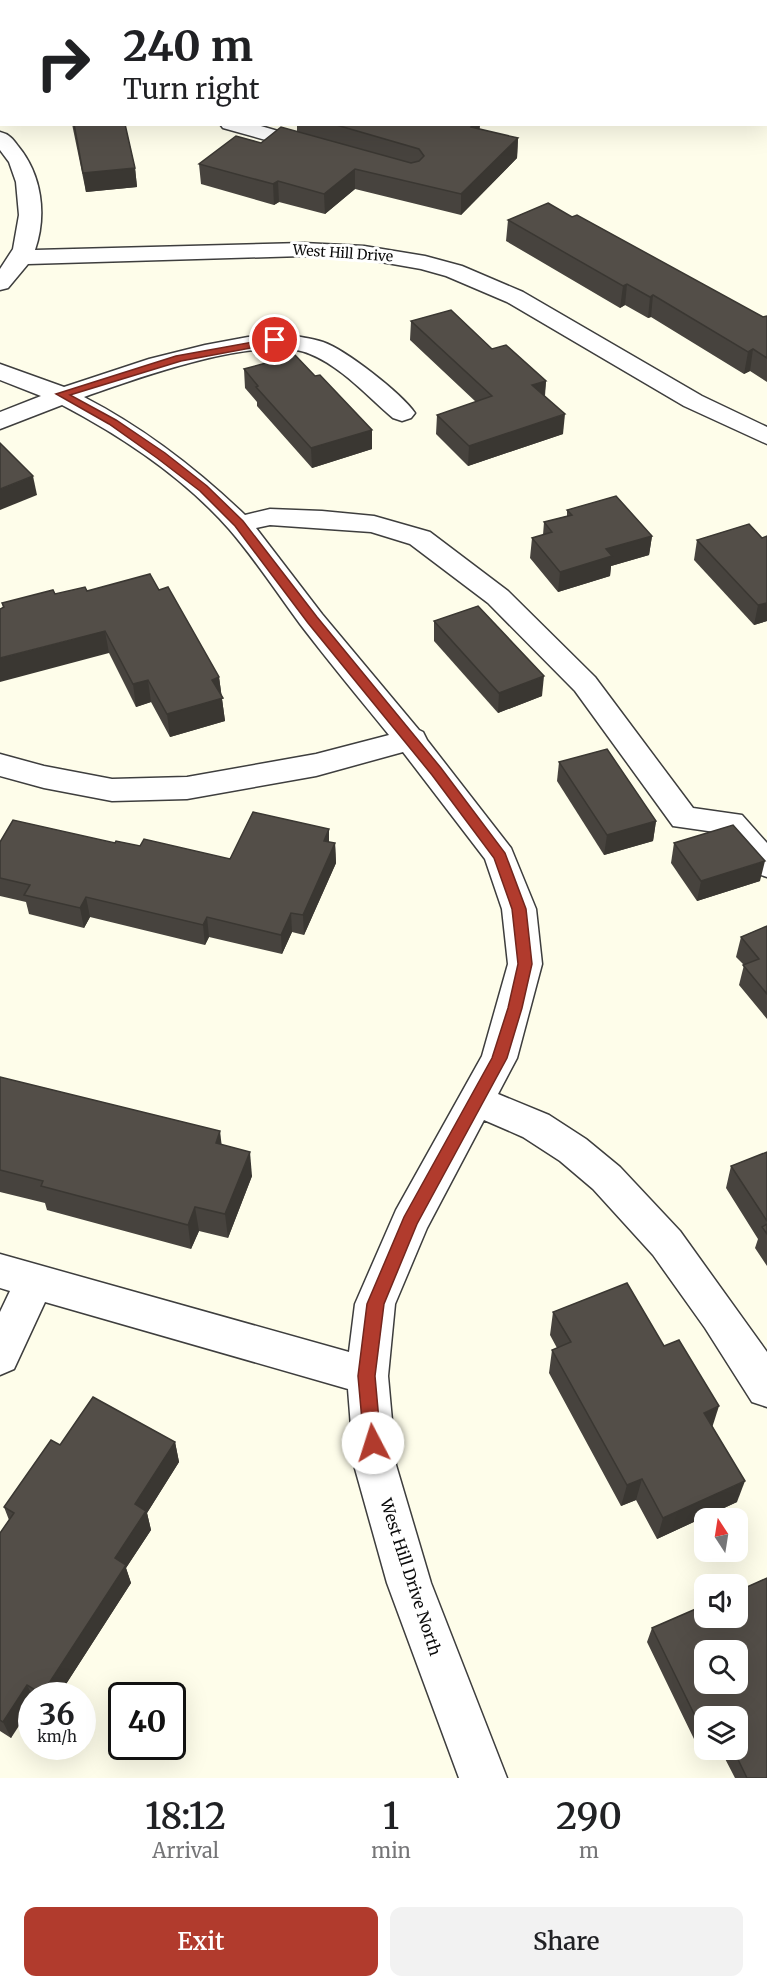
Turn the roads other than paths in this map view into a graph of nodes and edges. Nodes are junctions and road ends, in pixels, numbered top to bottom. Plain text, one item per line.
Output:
1 (237, 126) edge
2 (0, 138) edge
3 (333, 153) edge
4 (21, 257) junction
5 (0, 283) edge
6 (0, 371) edge
7 (61, 394) junction
8 (402, 413) dead end
9 (0, 421) edge
10 (767, 436) edge
11 (239, 524) junction
12 (412, 739) junction
13 (0, 765) edge
14 (767, 866) edge
15 (477, 1101) junction
16 (17, 1277) edge
17 (0, 1356) edge
18 (367, 1376) junction
19 (767, 1388) edge
20 (483, 1778) edge

1 - 3 street
2 - 4 street
4 - 5 street
4 - 10 street, West Hill Drive
6 - 7 street, West Hill Drive North
7 - 8 street
7 - 9 street
7 - 11 street, West Hill Drive North
11 - 12 street, West Hill Drive North
11 - 14 street
12 - 13 street
12 - 15 street, West Hill Drive North
15 - 18 street, West Hill Drive North
15 - 19 street
16 - 17 street
16 - 18 street
18 - 20 street, West Hill Drive North

